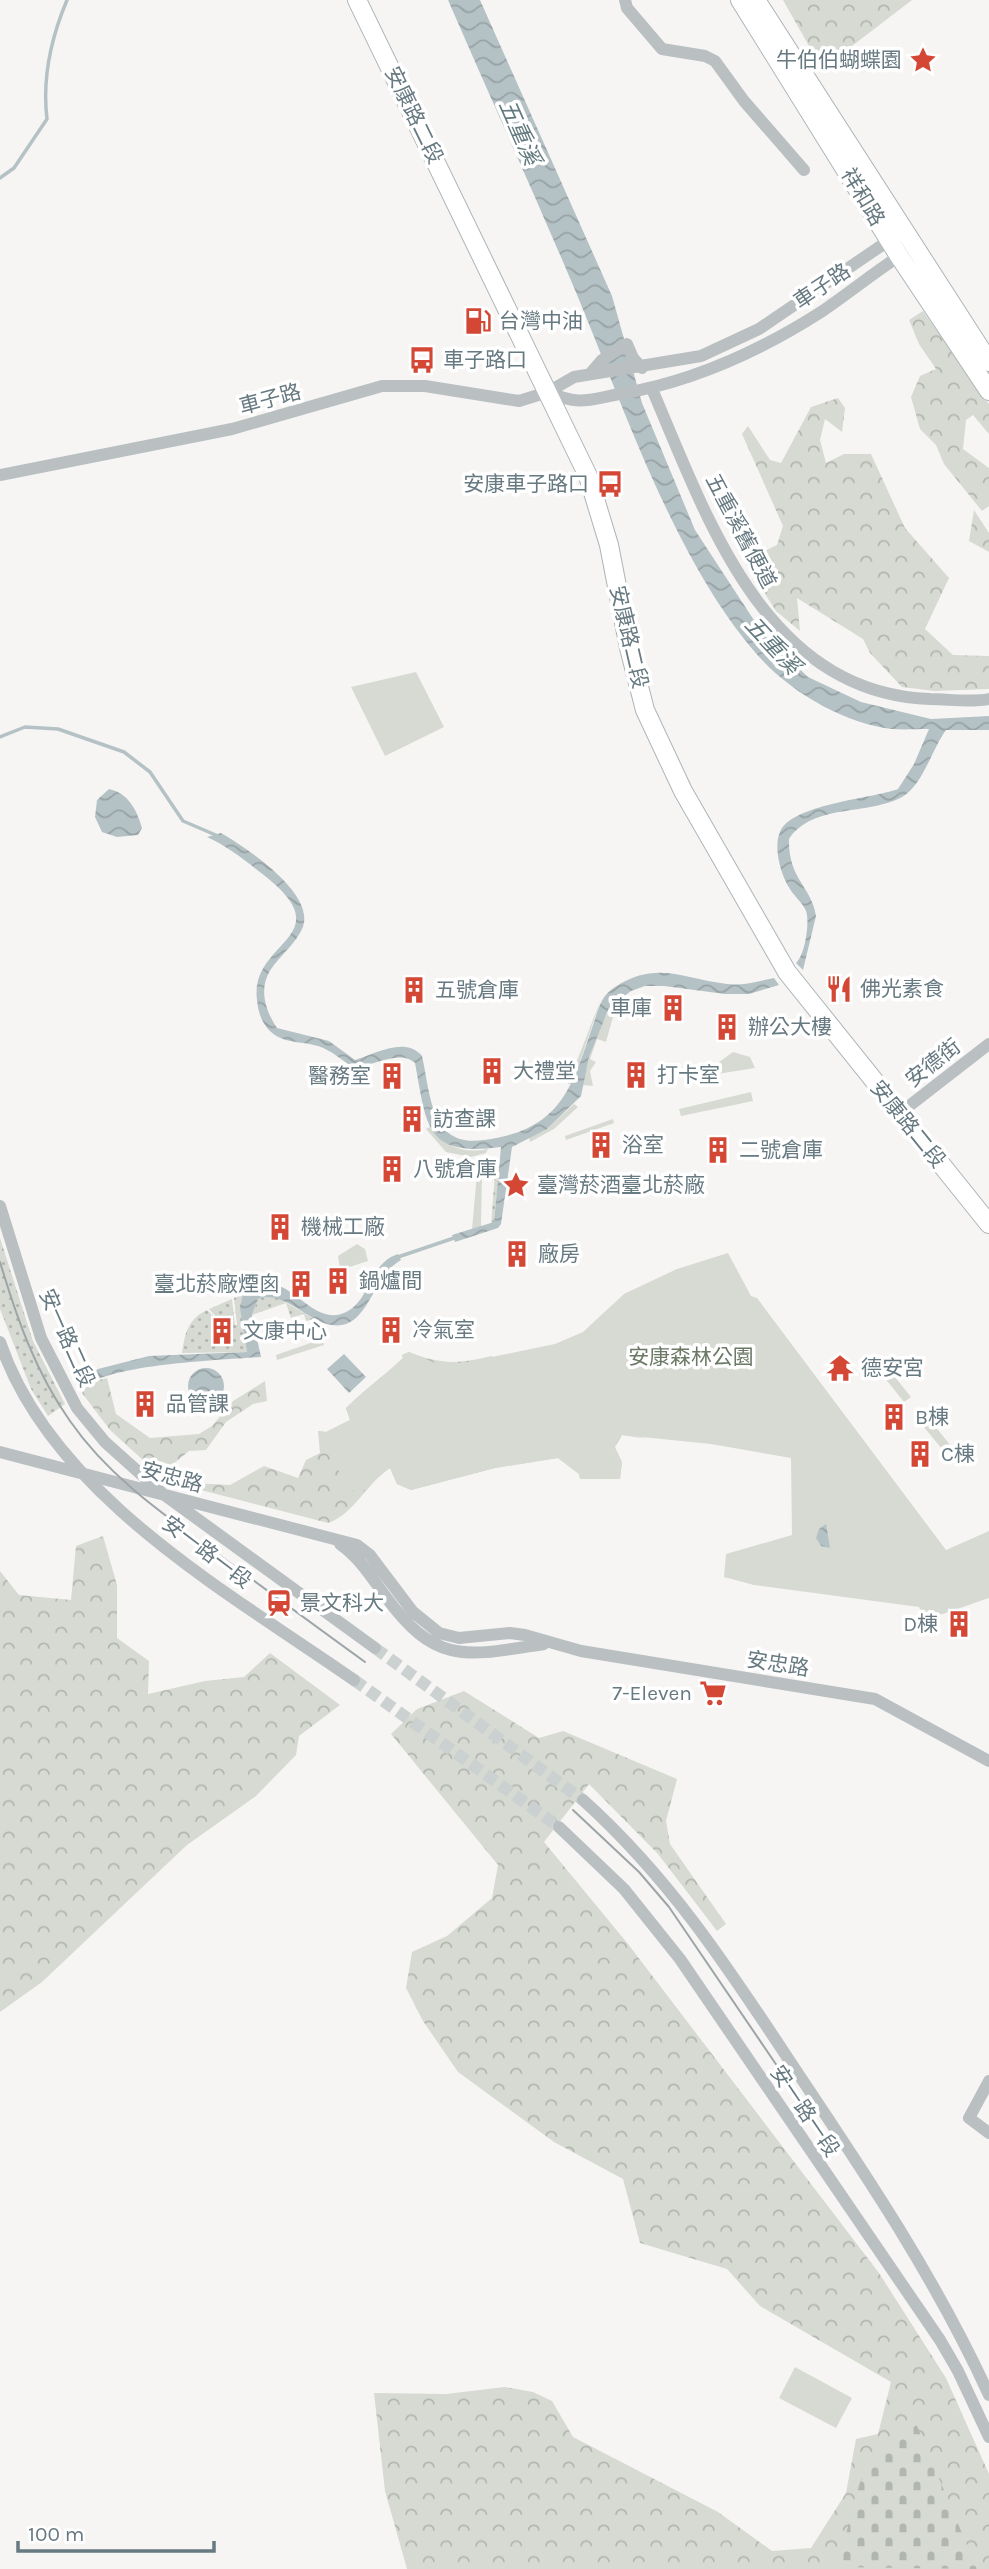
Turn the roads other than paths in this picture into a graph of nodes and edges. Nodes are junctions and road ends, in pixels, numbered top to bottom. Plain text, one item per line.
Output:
1 (357, 0) edge
2 (625, 0) edge
3 (739, 0) edge
4 (756, 0) edge
5 (764, 0) edge
6 (786, 42) junction
7 (804, 170) dead end
8 (896, 235) junction
9 (906, 251) junction
10 (989, 362) edge
11 (642, 368) junction
12 (590, 374) junction
13 (652, 389) junction
14 (989, 391) edge
15 (548, 392) junction
16 (0, 475) edge
17 (989, 699) edge
18 (989, 1044) edge
19 (900, 1113) junction
20 (0, 1206) edge
21 (989, 1224) edge
22 (0, 1342) edge
23 (0, 1452) edge
24 (78, 1472) junction
25 (163, 1494) junction
26 (375, 1648) tunnel mouth
27 (354, 1680) tunnel mouth
28 (989, 1761) edge
29 (583, 1800) tunnel mouth
30 (559, 1827) tunnel mouth
31 (989, 2081) edge
32 (989, 2133) edge
33 (987, 2387) edge
34 (968, 2390) junction
35 (989, 2402) edge
36 (976, 2407) junction
37 (989, 2437) edge

1 - 15 main road, 安康路二段
2 - 7 street
3 - 8 main road, 祥和路
4 - 6 main road, 祥和路
5 - 6 main road
6 - 8 main road, 祥和路
8 - 9 main road, 祥和路
8 - 11 street, 車子路
9 - 10 main road, 祥和路
9 - 13 street, 車子路
9 - 14 main road, 祥和路
11 - 12 street, 車子路
11 - 12 street
12 - 15 street, 車子路
13 - 15 street, 車子路
13 - 17 street, 五重溪舊便道
15 - 16 street, 車子路
15 - 19 main road, 安康路二段
18 - 19 street, 安德街
19 - 21 main road, 安康路二段
20 - 25 street, 安一路二段
22 - 24 street
23 - 24 street, 安忠路
24 - 25 street, 安忠路
24 - 27 street, 安一路一段
25 - 26 street, 安一路一段
25 - 28 street, 安忠路
29 - 33 street, 安一路一段
30 - 34 street, 安一路一段
31 - 32 street
33 - 34 street
34 - 36 street, 安一路一段
35 - 36 street
36 - 37 street, 安一路一段

